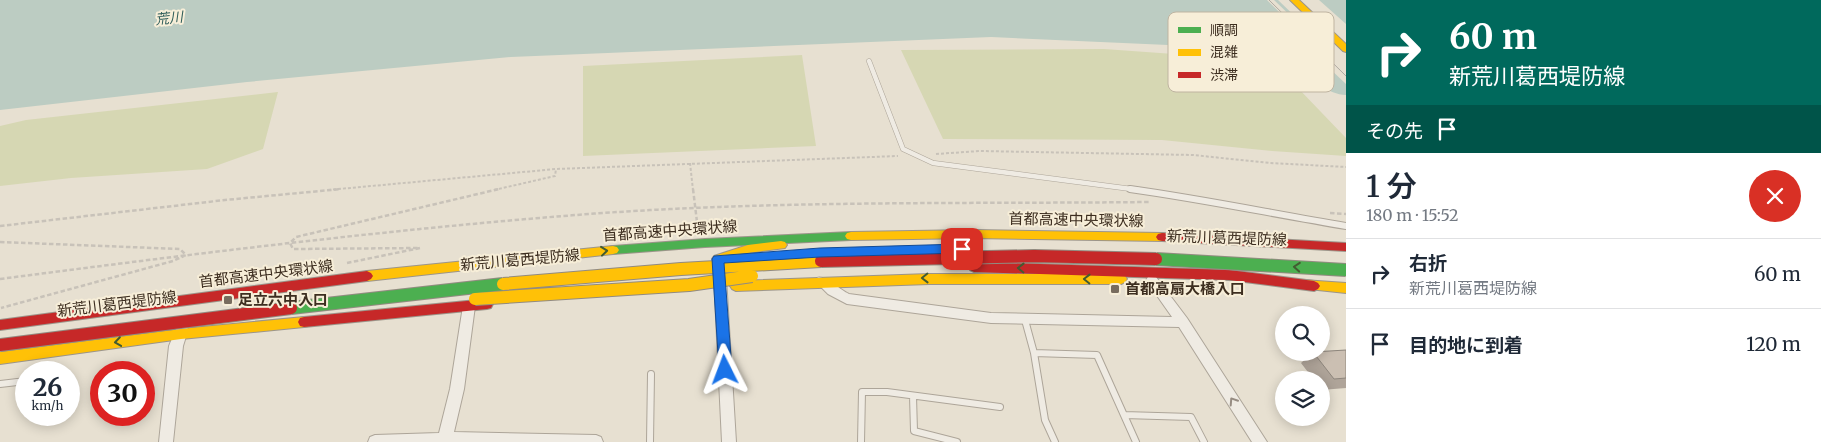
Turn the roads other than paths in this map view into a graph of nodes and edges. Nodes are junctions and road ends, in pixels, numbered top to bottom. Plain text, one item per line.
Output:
1 (1294, 0) edge
2 (1309, 0) edge
3 (1307, 12) edge
4 (1322, 12) edge
5 (1334, 23) edge
6 (1346, 34) edge
7 (1334, 38) edge
8 (1346, 49) edge
9 (869, 61) dead end
10 (1346, 226) edge
11 (1200, 243) junction
12 (1121, 245) junction
13 (1346, 247) edge
14 (1346, 254) edge
15 (1277, 255) junction
16 (718, 259) junction
17 (1346, 261) edge
18 (1346, 270) edge
19 (1152, 280) junction
20 (822, 281) junction
21 (1314, 286) junction
22 (721, 287) junction
23 (1346, 288) edge
24 (203, 297) junction
25 (469, 306) junction
26 (186, 311) junction
27 (1025, 320) junction
28 (1183, 322) junction
29 (0, 325) edge
30 (70, 334) junction
31 (181, 334) junction
32 (0, 336) edge
33 (0, 345) edge
34 (1034, 353) junction
35 (0, 358) edge
36 (651, 374) dead end
37 (15, 382) edge
38 (0, 384) edge
39 (913, 396) junction
40 (1000, 407) dead end
41 (1124, 415) junction
42 (445, 439) junction
43 (518, 441) edge
44 (166, 442) edge
45 (375, 442) edge
46 (596, 442) edge
47 (650, 442) edge
48 (729, 442) edge
49 (861, 442) edge
50 (957, 442) edge
51 (1055, 442) edge
52 (1136, 442) edge
53 (1204, 442) edge
54 (1260, 442) edge

1 - 3 main road
2 - 4 main road
5 - 6 main road
7 - 8 main road
9 - 10 lane
11 - 12 main road
11 - 14 main road
11 - 16 main road
12 - 15 main road
12 - 24 main road
24 -> 13 main road, 首都高速中央環状線
15 - 16 main road, 新荒川葛西堤防線
15 - 17 main road, 新荒川葛西堤防線
16 - 22 street
16 - 26 main road, 新荒川葛西堤防線
18 -> 30 main road, bridge
19 -> 20 main road
19 - 21 main road
19 - 28 street
20 - 22 main road
20 - 27 street
21 - 23 main road
21 -> 30 main road, bridge
22 - 25 main road
22 - 48 street
24 - 29 main road, 首都高速中央環状線
25 - 31 main road
25 - 42 street
26 - 31 street
26 - 32 main road, 新荒川葛西堤防線
27 - 28 street
27 - 34 lane
54 -> 28 street
30 - 33 main road, bridge
31 -> 35 main road
31 - 44 street
34 - 41 lane
34 - 51 lane
36 - 47 lane
37 - 38 lane
39 - 40 lane
39 - 49 lane
39 - 50 lane
41 - 52 lane
41 - 53 lane
42 - 43 street
42 - 45 street
43 - 46 street

